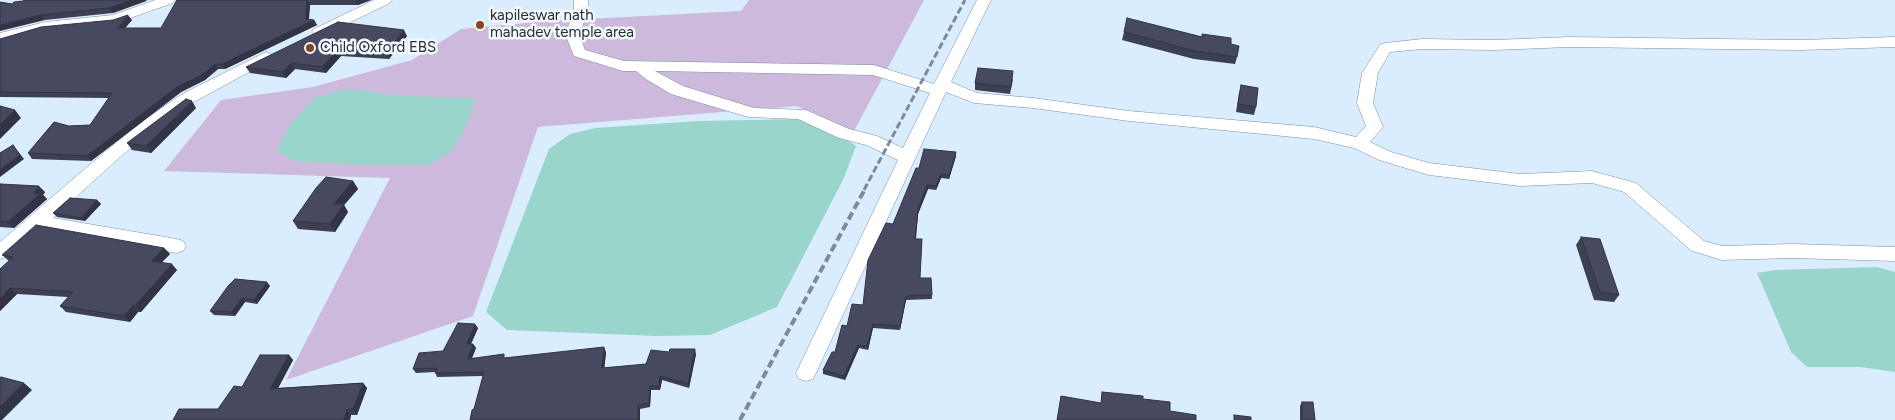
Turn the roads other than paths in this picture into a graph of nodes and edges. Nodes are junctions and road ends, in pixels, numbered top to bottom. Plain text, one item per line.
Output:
1 (168, 0) edge
2 (385, 0) edge
3 (581, 0) edge
4 (984, 0) edge
5 (308, 37) edge
6 (0, 38) edge
7 (1895, 42) edge
8 (283, 49) edge
9 (641, 67) junction
10 (940, 87) junction
11 (1359, 143) junction
12 (908, 157) junction
13 (37, 222) junction
14 (177, 246) dead end
15 (0, 252) edge
16 (1895, 254) edge
17 (806, 373) dead end

1 - 6 street
2 - 5 street
3 - 9 street
4 - 10 street
7 - 11 street
8 - 13 street
9 - 10 street
9 - 12 street
10 - 11 street
10 - 12 street
11 - 16 street
12 - 17 street
13 - 14 street
13 - 15 street

